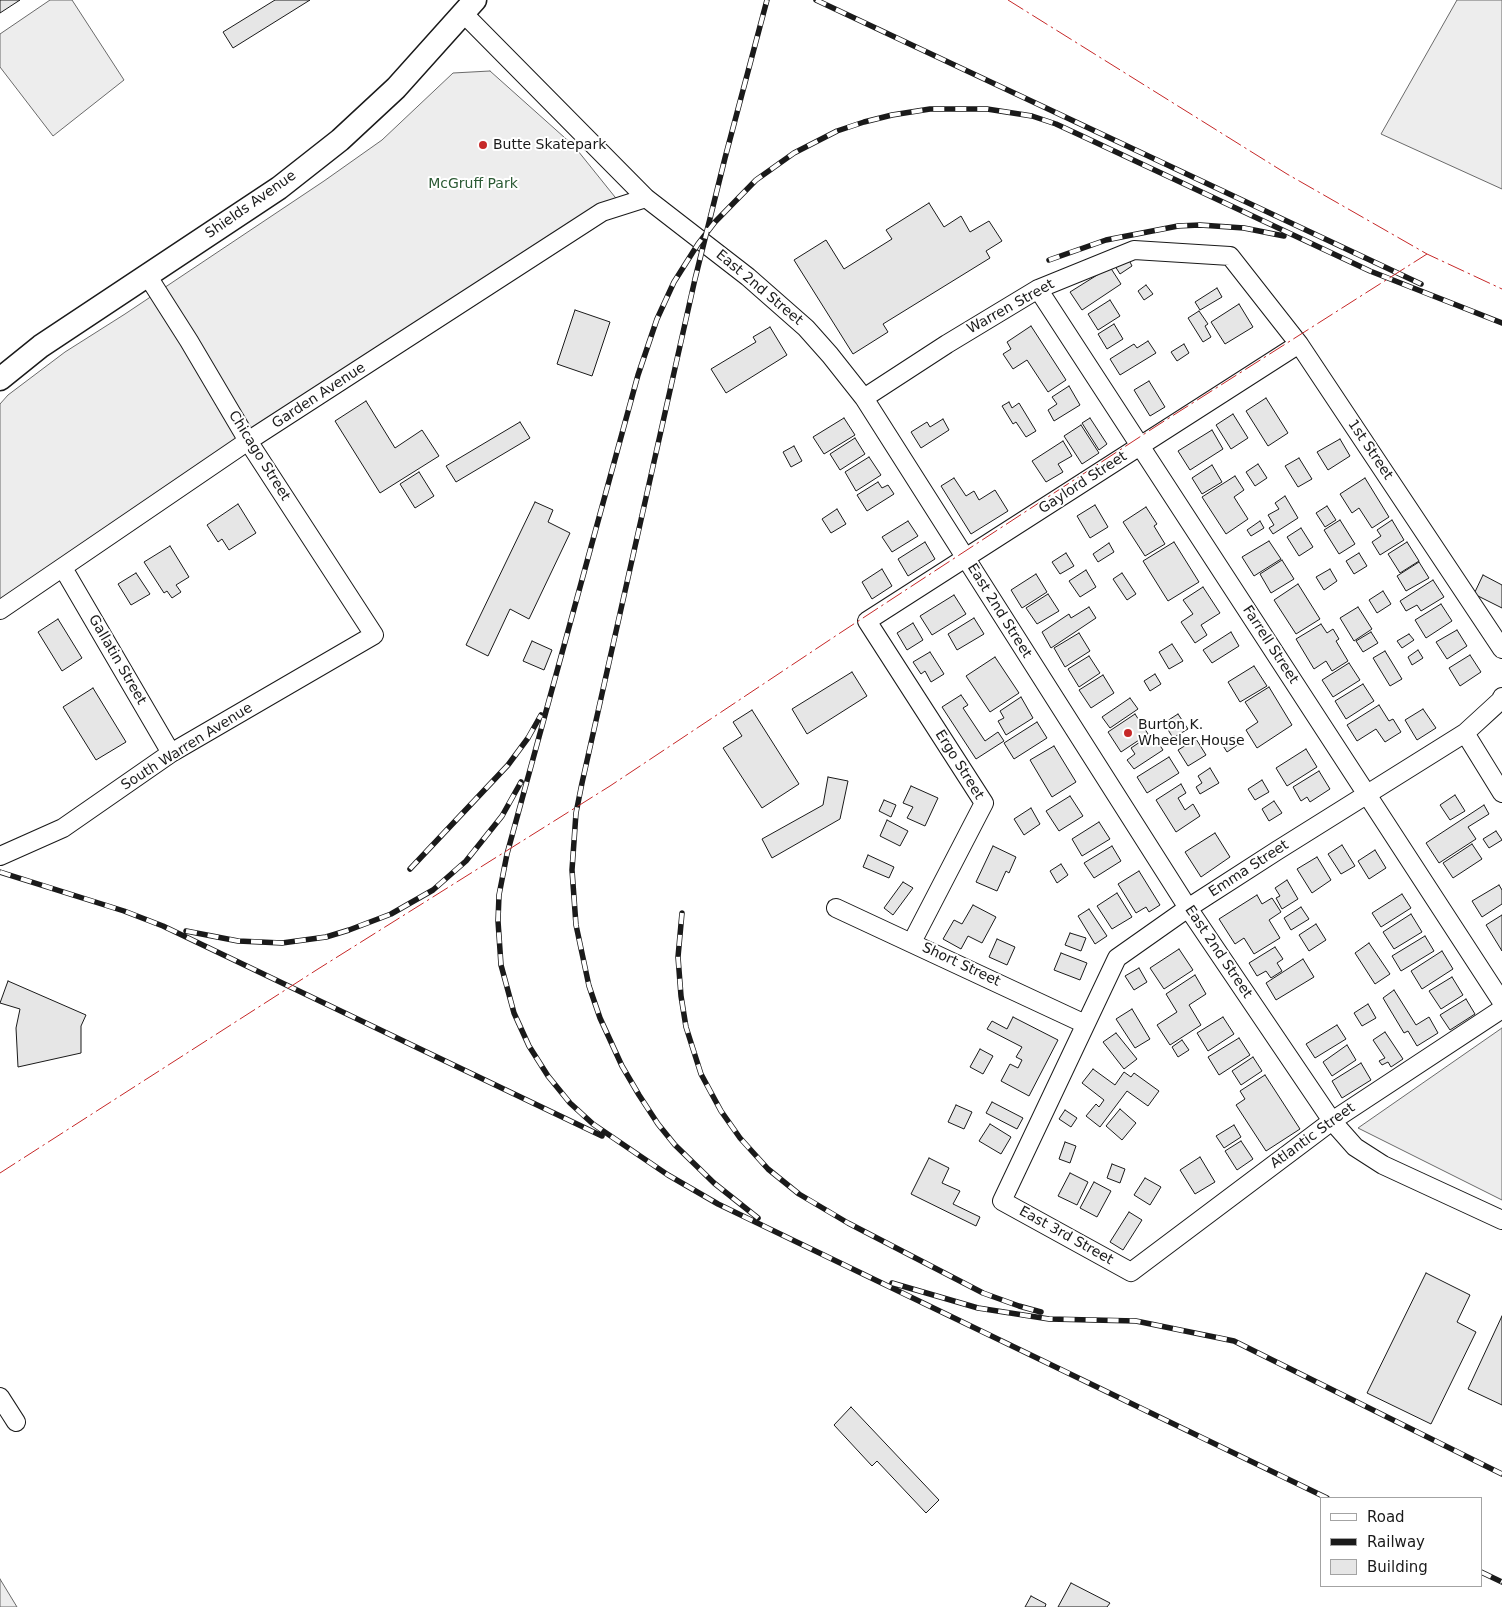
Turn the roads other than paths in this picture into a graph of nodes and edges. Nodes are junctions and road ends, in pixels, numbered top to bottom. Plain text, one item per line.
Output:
1 (470, 7) edge
2 (646, 198) junction
3 (1230, 256) joint
4 (147, 275) junction
5 (1038, 289) junction
6 (1299, 344) junction
7 (0, 379) edge
8 (864, 398) junction
9 (248, 441) junction
10 (1140, 446) junction
11 (966, 558) junction
12 (63, 568) junction
13 (0, 610) edge
14 (867, 621) joint
15 (374, 635) joint
16 (1502, 649) edge
17 (1502, 697) edge
18 (1465, 733) junction
19 (171, 753) junction
20 (1502, 793) edge
21 (1366, 794) junction
22 (0, 856) edge
23 (836, 908) dead end
24 (1188, 908) junction
25 (912, 942) junction
26 (1502, 1002) edge
27 (1502, 1009) edge
28 (1085, 1024) junction
29 (1332, 1121) junction
30 (1002, 1200) joint
31 (1502, 1220) edge
32 (1131, 1272) joint
33 (0, 1397) edge
34 (16, 1422) dead end

1 - 2 street, East 2nd Street
1 - 4 main road, Shields Avenue
2 - 8 street, East 2nd Street
2 - 9 street, Garden Avenue
3 - 5 street, Warren Street
3 - 6 street, 1st Street
4 - 7 main road, Shields Avenue
4 - 9 street, Chicago Street
5 - 8 street, Warren Street
5 - 10 street, Farrell Street
6 - 10 street, Gaylord Street
6 - 16 street, 1st Street
8 - 11 street, East 2nd Street
9 - 12 street, Garden Avenue
9 - 15 street, Chicago Street
10 - 11 street, Gaylord Street
10 - 21 street, Farrell Street
11 - 14 street, Gaylord Street
11 - 24 street, East 2nd Street
12 - 13 street, Garden Avenue
12 - 19 street, Gallatin Street
14 - 25 street, Ergo Street
15 - 19 street, South Warren Avenue
17 - 18 street, Emma Street
18 - 20 street
18 - 21 street, Emma Street
19 - 22 street, South Warren Avenue
21 - 24 street, Emma Street
21 - 26 street, Farrell Street
23 - 25 street, Short Street
24 - 28 street, Emma Street
24 - 29 street, East 2nd Street
25 - 28 street, Short Street
27 - 29 street, Atlantic Street
28 - 30 street, Emma Street
29 - 31 street, East 2nd Street
29 - 32 street, Atlantic Street
30 - 32 street, East 3rd Street
33 - 34 street

